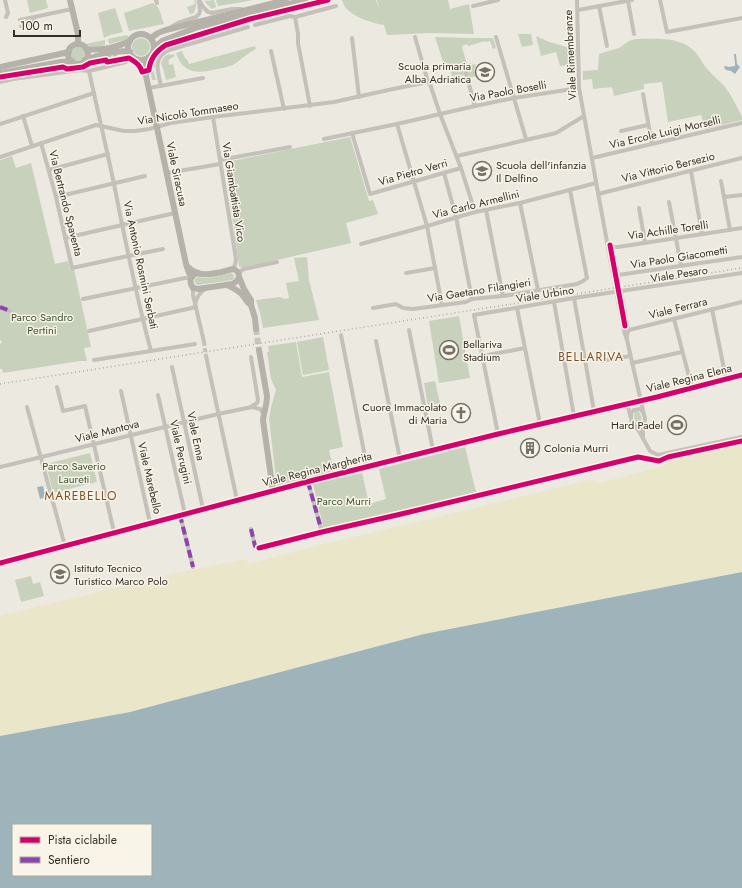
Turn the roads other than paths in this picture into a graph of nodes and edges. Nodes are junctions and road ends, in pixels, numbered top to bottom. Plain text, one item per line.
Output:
1 (5, 0) edge
2 (70, 0) edge
3 (199, 0) edge
4 (286, 0) edge
5 (305, 0) edge
6 (498, 0) edge
7 (577, 0) edge
8 (630, 0) edge
9 (660, 0) edge
10 (336, 6) dead end
11 (474, 6) dead end
12 (599, 6) junction
13 (72, 9) junction
14 (250, 9) junction
15 (578, 10) junction
16 (6, 17) dead end
17 (34, 17) junction
18 (295, 17) junction
19 (742, 18) edge
20 (20, 20) dead end
21 (255, 25) dead end
22 (21, 26) dead end
23 (248, 27) dead end
24 (166, 30) junction
25 (634, 34) dead end
26 (414, 37) dead end
27 (496, 37) dead end
28 (151, 38) junction
29 (352, 38) dead end
30 (130, 41) junction
31 (78, 44) junction
32 (607, 46) dead end
33 (154, 48) junction
34 (86, 49) junction
35 (69, 52) junction
36 (117, 52) junction
37 (271, 52) dead end
38 (105, 54) junction
39 (132, 55) junction
40 (149, 57) junction
41 (85, 60) junction
42 (72, 62) junction
43 (126, 62) dead end
44 (113, 64) junction
45 (0, 67) edge
46 (465, 70) dead end
47 (89, 71) junction
48 (0, 73) edge
49 (146, 76) junction
50 (202, 78) dead end
51 (0, 82) edge
52 (428, 82) junction
53 (161, 86) junction
54 (149, 88) junction
55 (579, 88) junction
56 (94, 93) junction
57 (643, 94) dead end
58 (359, 97) junction
59 (514, 98) junction
60 (310, 106) junction
61 (475, 106) junction
62 (284, 109) junction
63 (440, 114) junction
64 (23, 116) junction
65 (584, 116) junction
66 (213, 117) junction
67 (742, 123) edge
68 (0, 124) edge
69 (397, 124) junction
70 (648, 125) junction
71 (102, 127) junction
72 (158, 127) junction
73 (621, 132) dead end
74 (352, 133) junction
75 (324, 139) dead end
76 (526, 139) junction
77 (42, 143) junction
78 (652, 144) junction
79 (32, 146) junction
80 (290, 147) dead end
81 (108, 154) junction
82 (457, 156) junction
83 (0, 157) edge
84 (592, 158) junction
85 (742, 158) edge
86 (220, 162) junction
87 (461, 168) junction
88 (49, 170) junction
89 (691, 171) junction
90 (167, 173) junction
91 (444, 173) junction
92 (145, 176) dead end
93 (414, 181) junction
94 (721, 181) dead end
95 (114, 183) junction
96 (596, 183) junction
97 (570, 190) junction
98 (598, 194) junction
99 (742, 195) edge
100 (56, 197) junction
101 (724, 197) junction
102 (669, 202) dead end
103 (520, 203) junction
104 (639, 208) dead end
105 (486, 210) junction
106 (475, 212) junction
107 (175, 213) junction
108 (456, 217) junction
109 (122, 225) junction
110 (427, 226) junction
111 (742, 228) edge
112 (730, 230) junction
113 (606, 232) junction
114 (702, 234) junction
115 (65, 238) junction
116 (675, 238) junction
117 (645, 242) junction
118 (361, 244) dead end
119 (612, 246) junction
120 (163, 249) dead end
121 (128, 256) junction
122 (742, 257) edge
123 (277, 262) dead end
124 (186, 264) junction
125 (681, 266) junction
126 (435, 268) junction
127 (233, 269) junction
128 (406, 273) dead end
129 (742, 273) edge
130 (199, 274) junction
131 (239, 275) junction
132 (613, 275) tunnel mouth
133 (190, 280) junction
134 (226, 285) junction
135 (136, 287) junction
136 (206, 288) junction
137 (538, 290) junction
138 (618, 293) junction
139 (503, 296) junction
140 (574, 298) junction
141 (83, 299) dead end
142 (472, 299) junction
143 (554, 302) junction
144 (742, 302) edge
145 (251, 305) junction
146 (442, 305) junction
147 (0, 306) edge
148 (195, 306) junction
149 (373, 308) dead end
150 (517, 308) junction
151 (712, 309) junction
152 (10, 311) dead end
153 (674, 318) junction
154 (142, 319) junction
155 (256, 329) tunnel mouth
156 (628, 329) dead end
157 (89, 330) dead end
158 (409, 330) dead end
159 (622, 331) dead end
160 (341, 335) dead end
161 (627, 340) junction
162 (376, 341) dead end
163 (204, 342) tunnel mouth
164 (195, 344) dead end
165 (525, 348) junction
166 (259, 350) tunnel mouth
167 (150, 351) junction
168 (682, 352) junction
169 (206, 356) tunnel mouth
170 (482, 356) junction
171 (630, 356) junction
172 (251, 357) dead end
173 (94, 360) dead end
174 (602, 361) dead end
175 (632, 363) junction
176 (172, 367) dead end
177 (742, 375) edge
178 (726, 379) junction
179 (58, 387) dead end
180 (692, 388) junction
181 (121, 391) dead end
182 (158, 395) dead end
183 (640, 400) junction
184 (627, 403) junction
185 (27, 407) dead end
186 (252, 407) junction
187 (594, 411) junction
188 (643, 412) junction
189 (218, 414) junction
190 (264, 414) junction
191 (574, 416) junction
192 (630, 417) junction
193 (645, 419) junction
194 (184, 422) junction
195 (540, 424) junction
196 (634, 425) junction
197 (166, 427) junction
198 (498, 434) junction
199 (131, 435) junction
200 (742, 437) edge
201 (643, 438) junction
202 (94, 444) junction
203 (433, 450) junction
204 (40, 457) junction
205 (400, 459) junction
206 (0, 467) edge
207 (367, 467) junction
208 (308, 482) junction
209 (273, 491) junction
210 (237, 500) junction
211 (203, 509) junction
212 (183, 514) junction
213 (150, 523) junction
214 (251, 529) dead end
215 (114, 532) junction
216 (322, 532) dead end
217 (65, 546) junction
218 (259, 548) dead end
219 (0, 562) edge
220 (193, 567) dead end

1 - 16 street
2 - 13 street
3 - 14 street
3 - 24 street
4 - 14 street
5 - 33 street
6 - 11 street
7 - 15 street, Viale Rimembranze
8 - 12 street
8 - 25 street
9 - 19 street
10 - 18 street
12 - 15 street
12 - 32 street
13 - 17 street
13 - 31 street
14 - 24 street
15 - 55 street, Viale Rimembranze
17 - 20 street
17 - 22 street
18 - 21 street
18 - 60 street
23 - 53 street
24 - 28 street
26 - 52 street
27 - 59 street
28 - 30 street
28 - 33 street
29 - 58 street
30 - 34 street
30 - 39 street
31 - 34 street
31 - 35 street
33 - 40 street
34 - 41 street
35 - 42 street
35 - 45 street
36 - 38 street
36 - 39 street
36 - 44 street
37 - 62 street
38 - 41 street
38 - 44 street
39 - 40 street
39 - 49 street, Viale Siracusa
40 - 49 street, Viale Siracusa
41 - 42 street
42 - 48 street
43 - 44 street
44 - 47 street
46 - 61 street
47 - 51 street
47 - 56 street, Via Antonio Rosmini Serbati
49 - 54 street, Viale Siracusa
50 - 53 street
52 - 58 street, Via Nicolò Tommaseo
52 - 63 street
53 - 54 street
54 - 72 street, Viale Siracusa
55 - 59 street, Via Paolo Boselli
55 - 65 street, Viale Rimembranze
56 - 64 street
56 - 71 street, Via Antonio Rosmini Serbati
57 - 70 street
58 - 60 street, Via Nicolò Tommaseo
59 - 61 street, Via Paolo Boselli
59 - 76 street
60 - 62 street, Via Nicolò Tommaseo
61 - 63 street, Via Paolo Boselli
62 - 66 street, Via Nicolò Tommaseo
63 - 69 street, Via Paolo Boselli
63 - 82 street
64 - 68 street
64 - 79 street
65 - 76 street
65 - 84 street, Viale Rimembranze
66 - 72 street, Via Nicolò Tommaseo
66 - 86 street, Via Giambattista Vico
67 - 78 street, Via Ercole Luigi Morselli
69 - 74 street, Via Paolo Boselli
69 - 93 street
70 - 73 street
70 - 78 street
71 - 72 street, Via Nicolò Tommaseo
71 - 77 street, Via Nicolò Tommaseo
71 - 81 street, Via Antonio Rosmini Serbati
72 - 90 street, Viale Siracusa
74 - 75 street, Via Paolo Boselli
74 - 93 street, Via Pietro Verri
76 - 82 street
77 - 79 street, Via Nicolò Tommaseo
77 - 88 street, Via Bertrando Spaventa
78 - 84 street, Via Ercole Luigi Morselli
79 - 83 street, Via Nicolò Tommaseo
80 - 86 street
81 - 88 street
81 - 95 street, Via Antonio Rosmini Serbati
82 - 87 street
84 - 96 street, Viale Rimembranze
85 - 89 street, Via Vittorio Bersezio
86 - 90 street
86 - 127 street, Via Giambattista Vico
87 - 91 street, Via Pietro Verri
87 - 106 street
88 - 100 street, Via Bertrando Spaventa
89 - 98 street, Via Vittorio Bersezio
89 - 114 street
90 - 107 street, Viale Siracusa
91 - 93 street, Via Pietro Verri
91 - 108 street
92 - 95 street
93 - 110 street
94 - 101 street
95 - 100 street
95 - 109 street, Via Antonio Rosmini Serbati
96 - 97 street, Via Carlo Armellini
96 - 98 street, Viale Rimembranze
97 - 103 street, Via Carlo Armellini
97 - 137 street, Via Gaetano Filangieri
98 - 113 street, Viale Rimembranze
99 - 101 street
100 - 115 street, Via Bertrando Spaventa
101 - 112 street
102 - 116 street
103 - 105 street, Via Carlo Armellini
103 - 137 street
104 - 117 street
105 - 106 street, Via Carlo Armellini
105 - 139 street
106 - 108 street, Via Carlo Armellini
107 - 109 street
107 - 124 street, Viale Siracusa
108 - 110 street, Via Carlo Armellini
108 - 142 street
109 - 115 street
109 - 121 street, Via Antonio Rosmini Serbati
110 - 118 street, Via Carlo Armellini
110 - 126 street
111 - 112 street, Via Achille Torelli
112 - 114 street, Via Achille Torelli
113 - 119 street
113 - 132 street, Viale Rimembranze
114 - 116 street, Via Achille Torelli
115 - 121 street, Via Bertrando Spaventa
116 - 117 street, Via Achille Torelli
116 - 125 street
117 - 119 street, Via Achille Torelli
119 - 125 street, Via Paolo Giacometti
120 - 121 street
121 - 135 street, Via Antonio Rosmini Serbati
122 - 125 street, Via Paolo Giacometti
123 - 131 street
124 - 130 street
124 - 133 street, Viale Siracusa
126 - 128 street
126 - 146 street
127 - 130 street
127 - 131 street
129 - 138 street, Viale Pesaro
130 - 133 street
131 - 134 street
131 - 145 street
133 - 135 street
133 - 136 street
133 - 148 street, Viale Siracusa
134 - 136 street
134 - 145 street
135 - 141 street
135 - 154 street, Via Antonio Rosmini Serbati
136 - 148 street
137 - 139 street, Via Gaetano Filangieri
138 - 140 street, Viale Urbino
138 - 156 street
138 - 159 street
138 - 161 street
139 - 142 street, Via Gaetano Filangieri
140 - 143 street, Viale Urbino
140 - 187 street
142 - 146 street, Via Gaetano Filangieri
143 - 150 street, Viale Urbino
143 - 191 street
144 - 151 street, Viale Ferrara
145 - 155 street
146 - 149 street, Via Gaetano Filangieri
147 - 152 street
148 - 154 street
148 - 163 street, Viale Siracusa
150 - 165 street
150 - 170 street, Viale Urbino
151 - 153 street, Viale Ferrara
151 - 178 street
153 - 161 street, Viale Ferrara
153 - 168 street
154 - 157 street
154 - 167 street, Via Antonio Rosmini Serbati
158 - 203 street
160 - 207 street
161 - 171 street
162 - 205 street
164 - 167 street
165 - 170 street
165 - 195 street
166 - 190 street
167 - 173 street
168 - 175 street
168 - 180 street
169 - 189 street
170 - 198 street
171 - 174 street
171 - 175 street
172 - 186 street
175 - 183 street
176 - 194 street, Viale Enna
177 - 178 street, Viale Regina Elena
178 - 180 street, Viale Regina Elena
179 - 202 street
180 - 183 street, Viale Regina Elena
181 - 199 street, Viale Marebello
182 - 197 street, Viale Perugini
183 - 184 street, Viale Regina Margherita
183 - 188 street
184 - 187 street, Viale Regina Margherita
184 - 192 street
185 - 204 street
186 - 189 street, Viale Mantova
186 - 190 street
187 - 191 street, Viale Regina Margherita
188 - 192 street
188 - 193 street
189 - 194 street, Viale Mantova
189 - 210 street
190 - 209 street
191 - 195 street, Viale Regina Margherita
192 - 196 street
193 - 196 street
193 - 201 street
194 - 197 street, Viale Mantova
194 - 211 street, Viale Enna
195 - 198 street, Viale Regina Margherita
196 - 201 street
197 - 199 street, Viale Mantova
197 - 212 street, Viale Perugini
198 - 203 street, Viale Regina Margherita
199 - 202 street, Viale Mantova
199 - 213 street, Viale Marebello
200 - 201 street
202 - 204 street, Viale Mantova
202 - 215 street
203 - 205 street, Viale Regina Margherita
204 - 206 street, Viale Mantova
204 - 217 street
205 - 207 street, Viale Regina Margherita
207 - 208 street, Viale Regina Margherita
208 - 209 street, Viale Regina Margherita
208 - 216 street
209 - 210 street, Viale Regina Margherita
210 - 211 street, Viale Regina Margherita
211 - 212 street, Viale Regina Margherita
212 - 213 street, Viale Regina Margherita
212 - 220 street, Viale Perugini
213 - 215 street, Viale Regina Margherita
214 - 218 street
215 - 217 street, Viale Regina Margherita
217 - 219 street, Viale Regina Margherita

